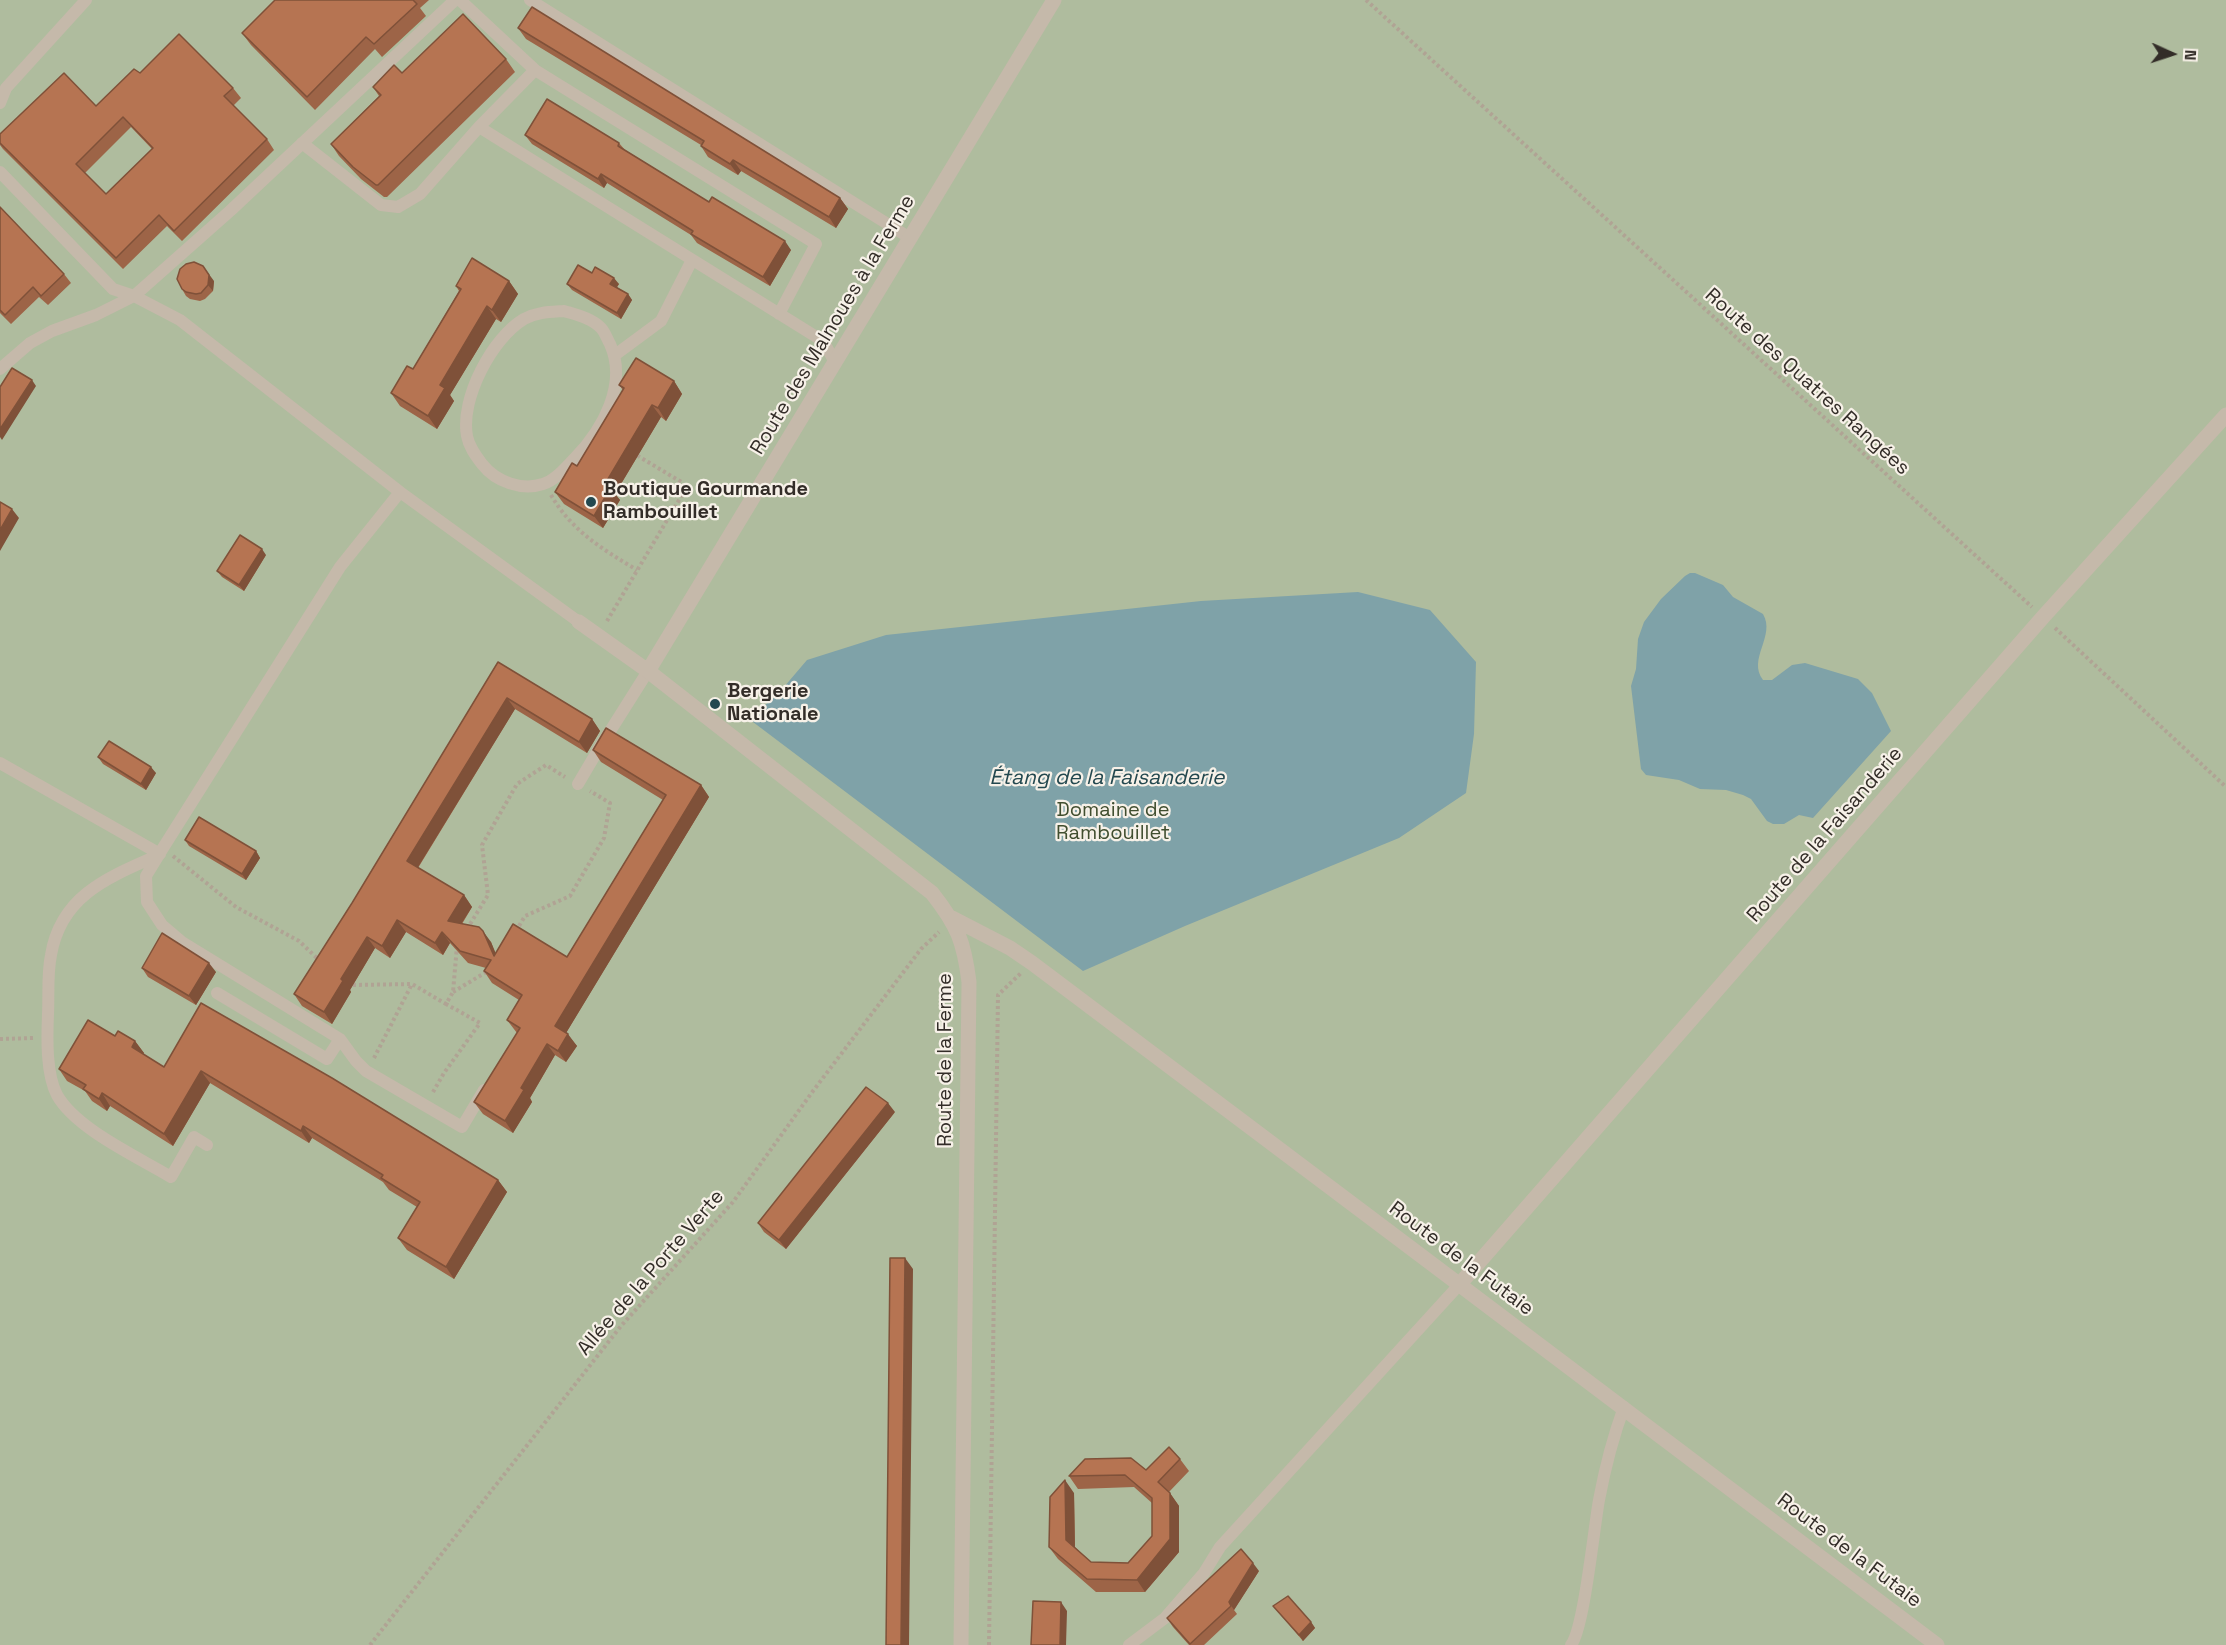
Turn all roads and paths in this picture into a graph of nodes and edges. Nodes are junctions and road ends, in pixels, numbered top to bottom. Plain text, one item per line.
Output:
1 (86, 0) edge
2 (455, 0) edge
3 (460, 0) edge
4 (530, 0) edge
5 (1054, 0) edge
6 (1366, 0) edge
7 (535, 70) junction
8 (0, 103) edge
9 (479, 127) junction
10 (302, 143) junction
11 (0, 172) edge
12 (910, 238) junction
13 (692, 260) junction
14 (134, 296) junction
15 (779, 314) junction
16 (615, 355) junction
17 (835, 362) junction
18 (0, 369) edge
19 (2226, 415) edge
20 (638, 456) dead end
21 (544, 484) junction
22 (400, 492) junction
23 (637, 570) junction
24 (2043, 617) junction
25 (579, 622) joint
26 (598, 636) junction
27 (648, 672) junction
28 (0, 763) edge
29 (578, 784) junction
30 (2226, 787) edge
31 (161, 851) junction
32 (952, 918) junction
33 (463, 935) edge
34 (513, 936) edge
35 (457, 945) edge
36 (1032, 963) junction
37 (495, 966) edge
38 (327, 967) edge
39 (412, 984) junction
40 (353, 985) dead end
41 (453, 992) junction
42 (217, 993) dead end
43 (446, 1004) junction
44 (46, 1038) junction
45 (0, 1039) edge
46 (340, 1039) junction
47 (380, 1047) dead end
48 (491, 1078) edge
49 (439, 1083) dead end
50 (207, 1145) dead end
51 (1459, 1285) junction
52 (1624, 1407) junction
53 (370, 1645) edge
54 (961, 1645) edge
55 (989, 1645) edge
56 (1129, 1645) edge
57 (1571, 1645) edge
58 (1937, 1645) edge

1 - 8 lane
2 - 10 lane
3 - 7 lane
4 - 12 lane
5 - 12 street, Route des Malnoues à la Ferme
6 - 24 path, Route des Quatres Rangées
7 - 9 lane
7 - 15 lane
9 - 10 lane
9 - 13 lane
10 - 14 lane
11 - 14 lane
12 - 17 street, Route des Malnoues à la Ferme
13 - 15 lane
13 - 16 lane
14 - 18 lane
14 - 22 lane
15 - 17 lane
16 - 21 lane
16 - 21 lane
17 - 27 street, Route des Malnoues à la Ferme
19 - 24 street, Route de la Faisanderie
20 - 23 path
21 - 23 path
22 - 25 lane
22 - 31 lane
23 - 26 path
24 - 30 path, Route des Quatres Rangées
24 - 51 street, Route de la Faisanderie
25 - 26 street, Route de la Ferme
26 - 27 street, Route de la Ferme
27 - 29 lane
27 - 32 street, Route de la Ferme
28 - 31 lane
29 - 33 path
29 - 34 path
31 - 38 path
31 - 44 lane
31 - 46 lane
32 - 36 street, Route de la Futaie
32 - 53 path, Allée de la Porte Verte
32 - 54 street, Route de la Ferme
35 - 41 path
36 - 51 street, Route de la Futaie
36 - 55 path
37 - 41 path
39 - 40 path
39 - 43 path
39 - 47 path
41 - 43 path
42 - 46 lane
43 - 49 path
44 - 45 path
44 - 50 lane
46 - 48 lane
51 - 52 street, Route de la Futaie
51 - 56 lane
52 - 57 lane
52 - 58 street, Route de la Futaie

